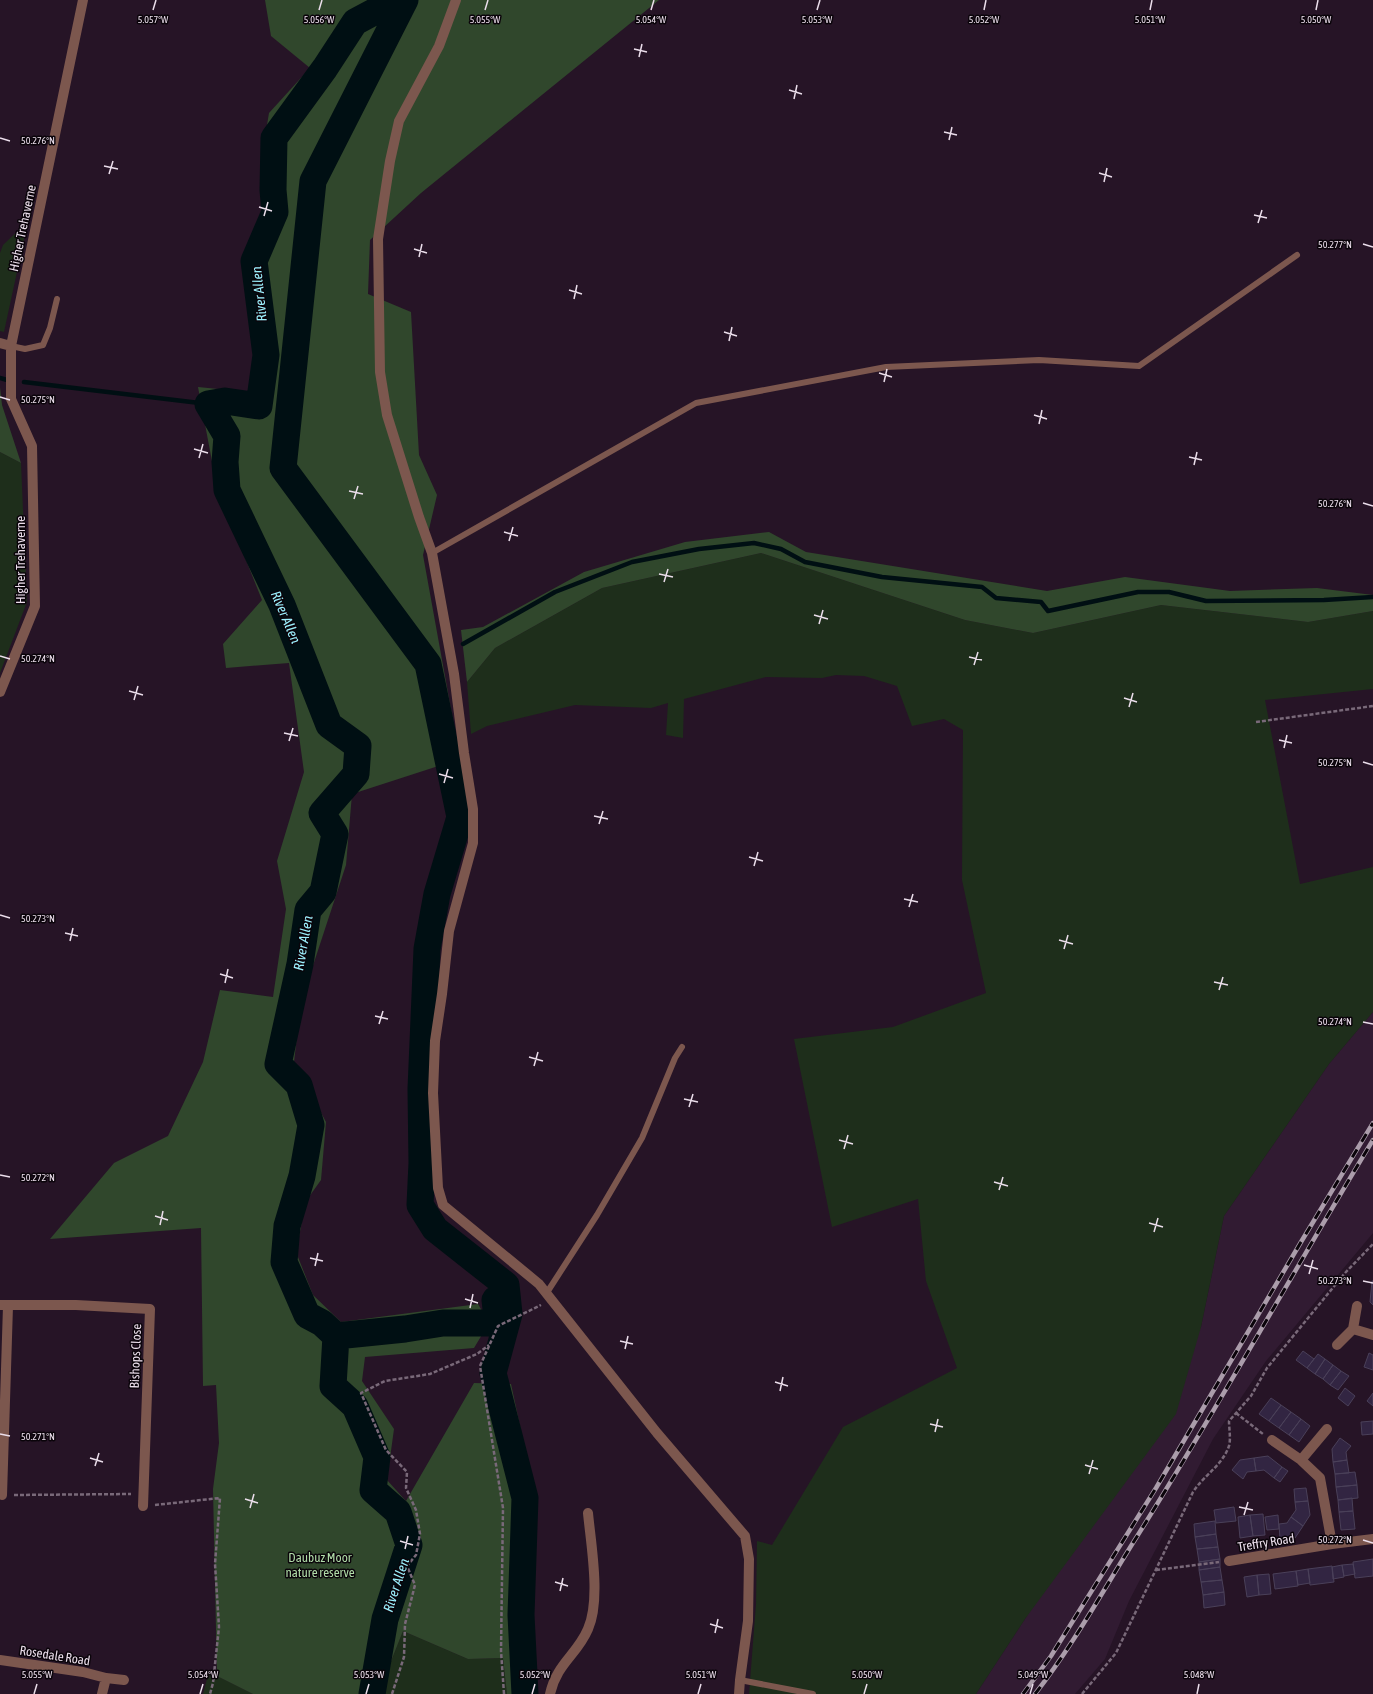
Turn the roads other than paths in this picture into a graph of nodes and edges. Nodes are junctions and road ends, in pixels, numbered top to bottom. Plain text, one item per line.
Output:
1 (82, 0) edge
2 (456, 0) edge
3 (1297, 255) dead end
4 (57, 299) dead end
5 (0, 343) edge
6 (11, 346) junction
7 (432, 553) junction
8 (0, 692) edge
9 (682, 1046) dead end
10 (548, 1297) junction
11 (4, 1306) edge
12 (1357, 1306) dead end
13 (1353, 1329) junction
14 (1373, 1335) edge
15 (1337, 1345) dead end
16 (2, 1422) edge
17 (1327, 1429) dead end
18 (1272, 1440) road end
19 (1301, 1460) junction
20 (2, 1495) road end
21 (143, 1506) road end
22 (588, 1513) dead end
23 (1373, 1539) edge
24 (1332, 1544) junction
25 (1229, 1561) road end
26 (0, 1660) edge
27 (106, 1678) junction
28 (124, 1680) dead end
29 (740, 1680) junction
30 (102, 1694) edge
31 (550, 1694) edge
32 (739, 1694) edge
33 (813, 1694) edge

1 - 6 street, Higher Trehaverne
2 - 7 street
3 - 7 lane
4 - 6 lane
5 - 6 street
6 - 8 street, Higher Trehaverne
7 - 10 street
9 - 10 lane
10 - 29 street
11 - 16 street
11 - 21 street, Bishops Close
12 - 13 street
13 - 14 street
13 - 15 street
16 - 20 street
17 - 19 street
18 - 19 street
19 - 24 street
22 - 31 street
23 - 24 street, Treffry Road
24 - 25 street, Treffry Road
26 - 27 street, Rosedale Road
27 - 28 street, Rosedale Road
27 - 30 street, Rosedale Road
29 - 32 street
29 - 33 lane

